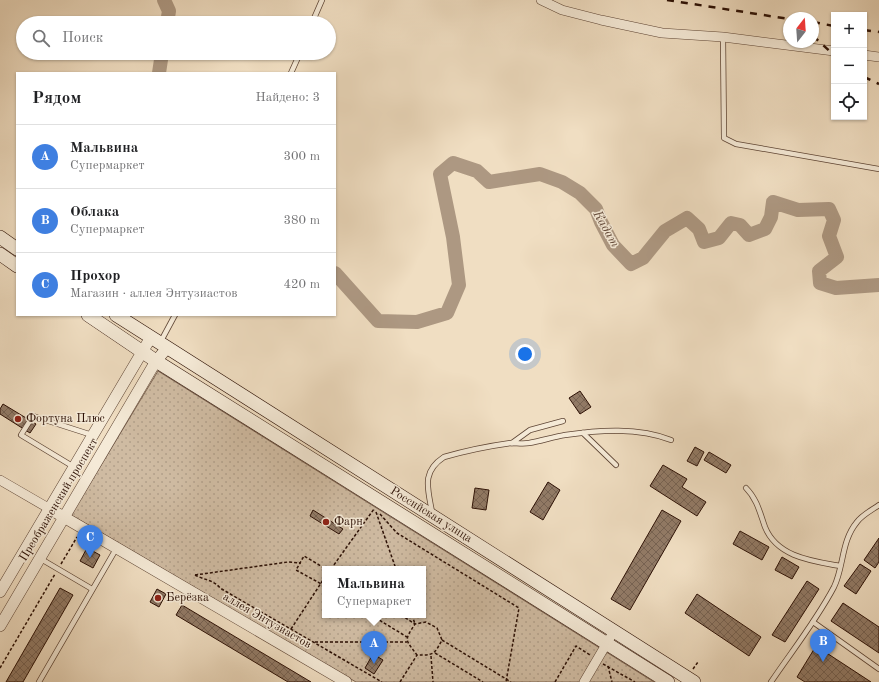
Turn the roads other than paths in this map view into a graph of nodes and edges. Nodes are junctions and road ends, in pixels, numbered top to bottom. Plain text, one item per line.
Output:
1 (322, 0) edge
2 (541, 0) edge
3 (315, 16) edge
4 (723, 37) junction
5 (831, 51) edge
6 (867, 55) edge
7 (879, 57) edge
8 (297, 60) edge
9 (291, 72) edge
10 (879, 169) edge
11 (0, 236) edge
12 (16, 248) edge
13 (0, 254) edge
14 (16, 265) edge
15 (89, 316) edge
16 (118, 316) edge
17 (174, 316) edge
18 (159, 343) junction
19 (142, 352) junction
20 (156, 361) junction
21 (563, 421) dead end
22 (583, 433) junction
23 (94, 436) junction
24 (671, 440) dead end
25 (512, 443) junction
26 (616, 465) dead end
27 (75, 468) junction
28 (0, 480) edge
29 (746, 488) dead end
30 (879, 506) edge
31 (50, 509) junction
32 (432, 516) junction
33 (63, 517) junction
34 (117, 548) junction
35 (39, 558) junction
36 (840, 566) junction
37 (92, 589) junction
38 (0, 592) edge
39 (812, 622) junction
40 (0, 626) edge
41 (614, 631) junction
42 (606, 644) junction
43 (879, 669) edge
44 (39, 682) edge
45 (346, 682) edge
46 (584, 682) edge
47 (668, 682) edge
48 (694, 682) edge
49 (771, 682) edge

1 - 3 lane
2 - 4 street
4 - 5 street
4 - 10 lane
6 - 7 street
8 - 9 lane
11 - 12 main road
13 - 14 main road
15 - 19 main road, Российская улица
16 - 18 main road, Российская улица
17 - 18 lane
18 - 19 street, Преображенский проспект
18 - 20 street, Преображенский проспект
18 - 32 main road, Российская улица
19 - 20 main road, Российская улица
19 - 23 street, Преображенский проспект
20 - 33 street, Преображенский проспект
20 - 42 main road, Российская улица
21 - 25 lane
22 - 24 lane
22 - 25 lane
22 - 26 lane
23 - 27 street, Преображенский проспект
23 - 27 lane
25 - 32 lane
27 - 31 street, Преображенский проспект
28 - 31 street
29 - 36 lane
30 - 36 lane
31 - 33 street, аллея Энтузиастов
31 - 38 street, Преображенский проспект
32 - 41 main road, Российская улица
33 - 34 street, аллея Энтузиастов
33 - 35 street, Преображенский проспект
34 - 37 lane
34 - 45 street, аллея Энтузиастов
35 - 37 lane
35 - 40 street, Преображенский проспект
36 - 39 lane
37 - 44 lane
39 - 43 lane
39 - 49 lane
41 - 42 street
41 - 48 main road, Российская улица
42 - 46 street
42 - 47 main road, Российская улица

